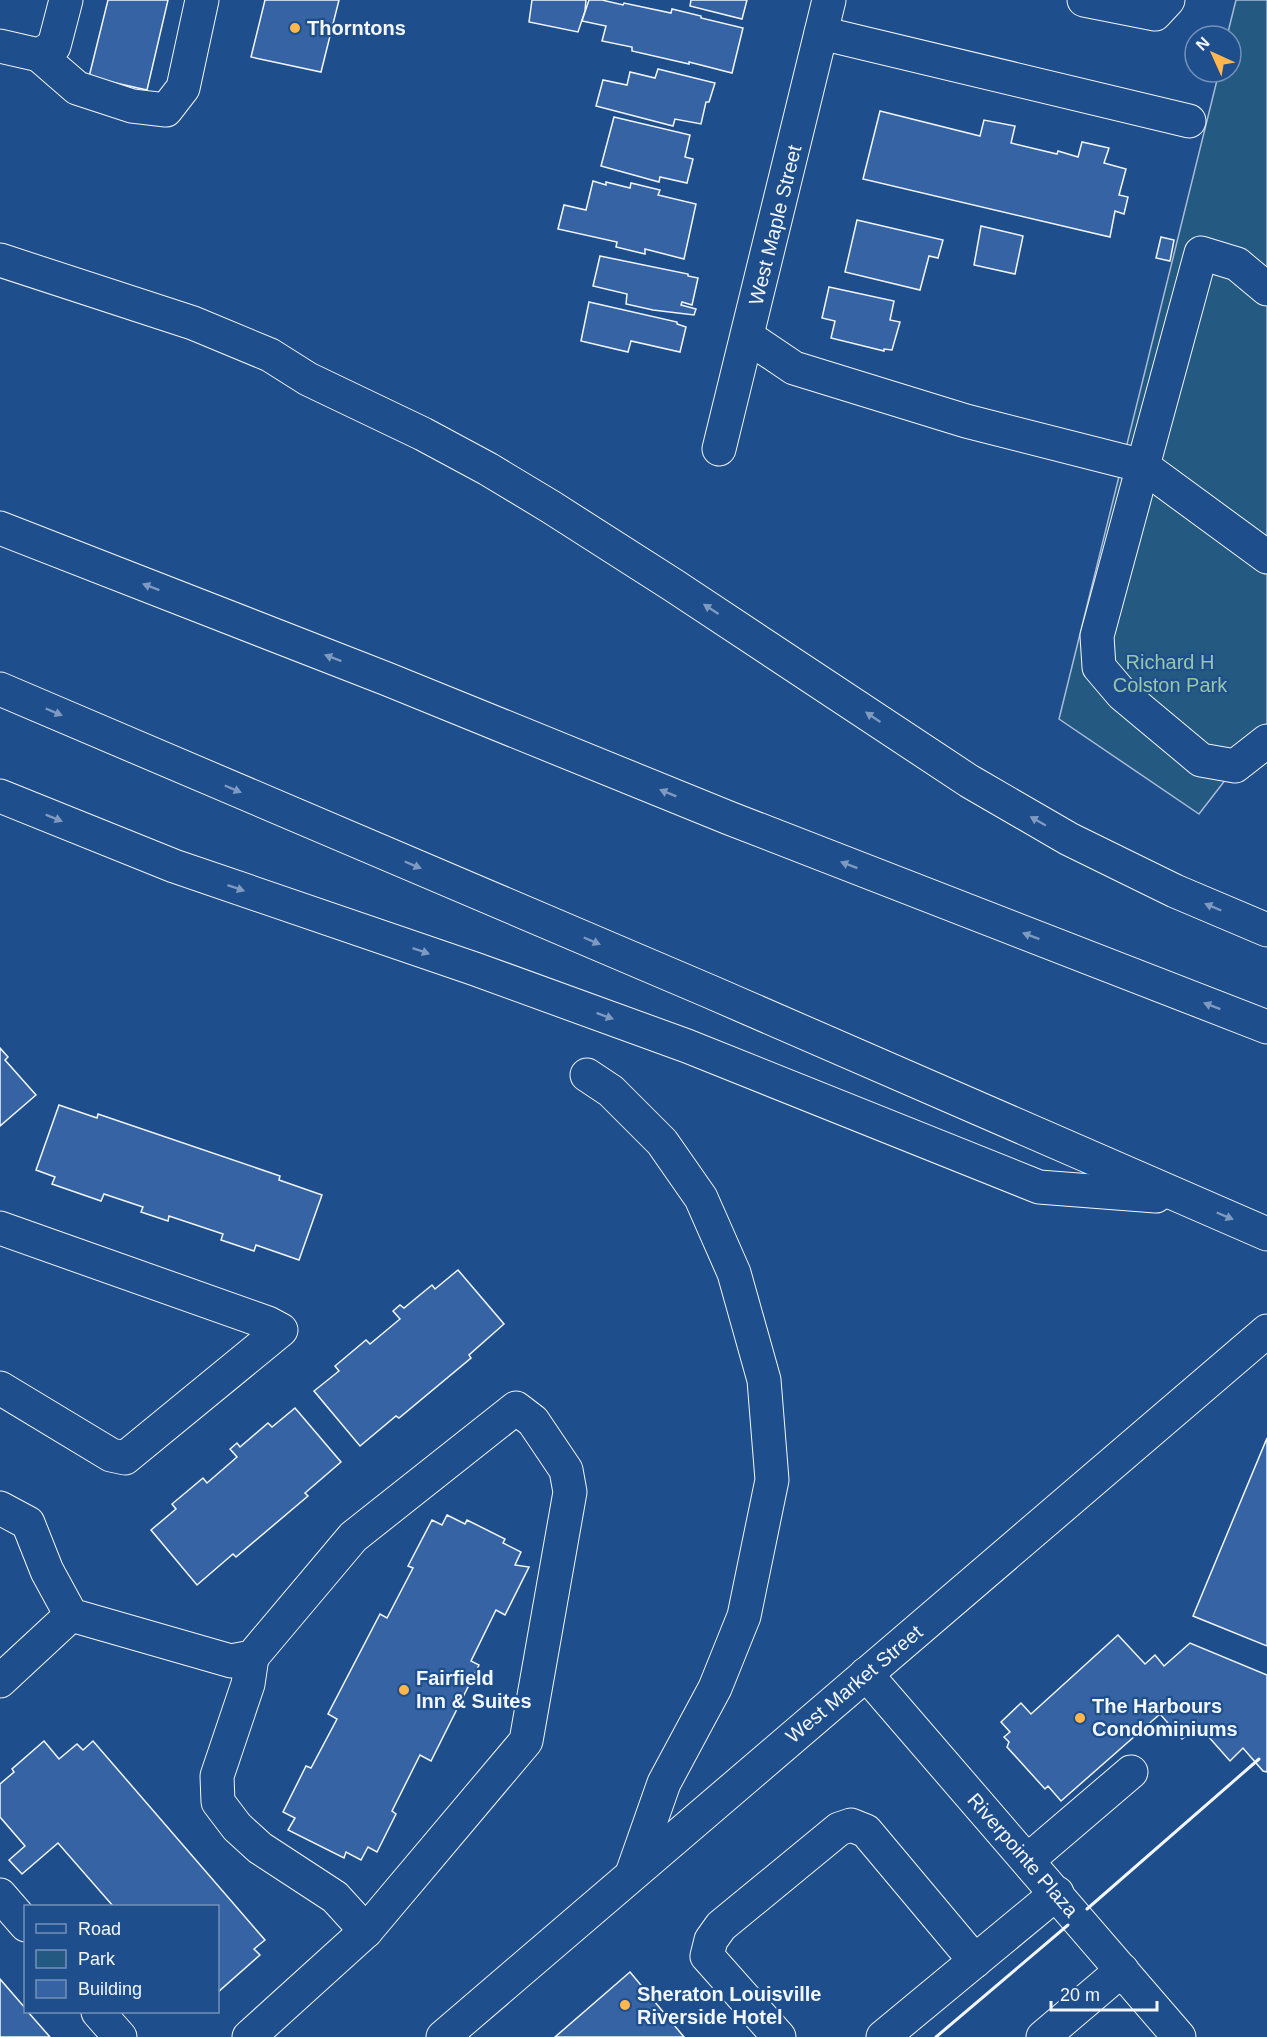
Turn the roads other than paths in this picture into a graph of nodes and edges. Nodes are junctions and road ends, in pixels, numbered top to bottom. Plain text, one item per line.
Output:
1 (66, 0) edge
2 (202, 0) edge
3 (829, 0) edge
4 (1084, 0) edge
5 (1168, 0) edge
6 (821, 33) junction
7 (0, 46) edge
8 (39, 55) junction
9 (1189, 121) dead end
10 (0, 260) edge
11 (1267, 288) edge
12 (748, 337) junction
13 (719, 449) dead end
14 (1143, 466) junction
15 (0, 528) edge
16 (1267, 557) edge
17 (0, 689) edge
18 (1267, 741) edge
19 (0, 796) edge
20 (1267, 930) edge
21 (1267, 1027) edge
22 (586, 1075) dead end
23 (1182, 1198) junction
24 (0, 1228) edge
25 (1267, 1234) edge
26 (1267, 1331) edge
27 (0, 1388) edge
28 (0, 1509) edge
29 (71, 1615) junction
30 (252, 1657) junction
31 (7, 1663) edge
32 (866, 1674) junction
33 (1131, 1772) dead end
34 (1028, 1860) junction
35 (632, 1873) junction
36 (1057, 1893) junction
37 (0, 1894) edge
38 (24, 1923) edge
39 (366, 1931) junction
40 (975, 1961) junction
41 (1122, 1970) junction
42 (99, 2013) edge
43 (120, 2037) edge
44 (249, 2037) edge
45 (443, 2037) edge
46 (779, 2037) edge
47 (883, 2037) edge
48 (1043, 2037) edge
49 (1179, 2037) edge

1 - 8 main road
2 - 8 main road
3 - 6 main road, West Maple Street
4 - 5 main road
6 - 9 main road
6 - 12 main road, West Maple Street
7 - 8 main road
20 -> 10 main road
11 - 14 main road
12 - 13 main road, West Maple Street
12 - 14 main road
14 - 16 main road
14 - 18 main road
21 -> 15 main road
17 -> 23 main road
19 -> 23 main road
22 - 35 main road
23 -> 25 main road
24 - 27 main road
26 - 32 main road, West Market Street
28 - 29 main road
29 - 30 main road
29 - 31 main road
30 - 39 main road
30 - 39 main road
32 - 34 main road, Riverpointe Plaza
32 - 35 main road, West Market Street
33 - 34 main road
34 - 36 main road, Riverpointe Plaza
35 - 45 main road, West Market Street
36 - 40 main road
36 - 41 main road, Riverpointe Plaza
37 - 38 main road
39 - 44 main road
40 - 46 main road
40 - 47 main road
41 - 48 main road
41 - 49 main road, Riverpointe Plaza
42 - 43 main road

